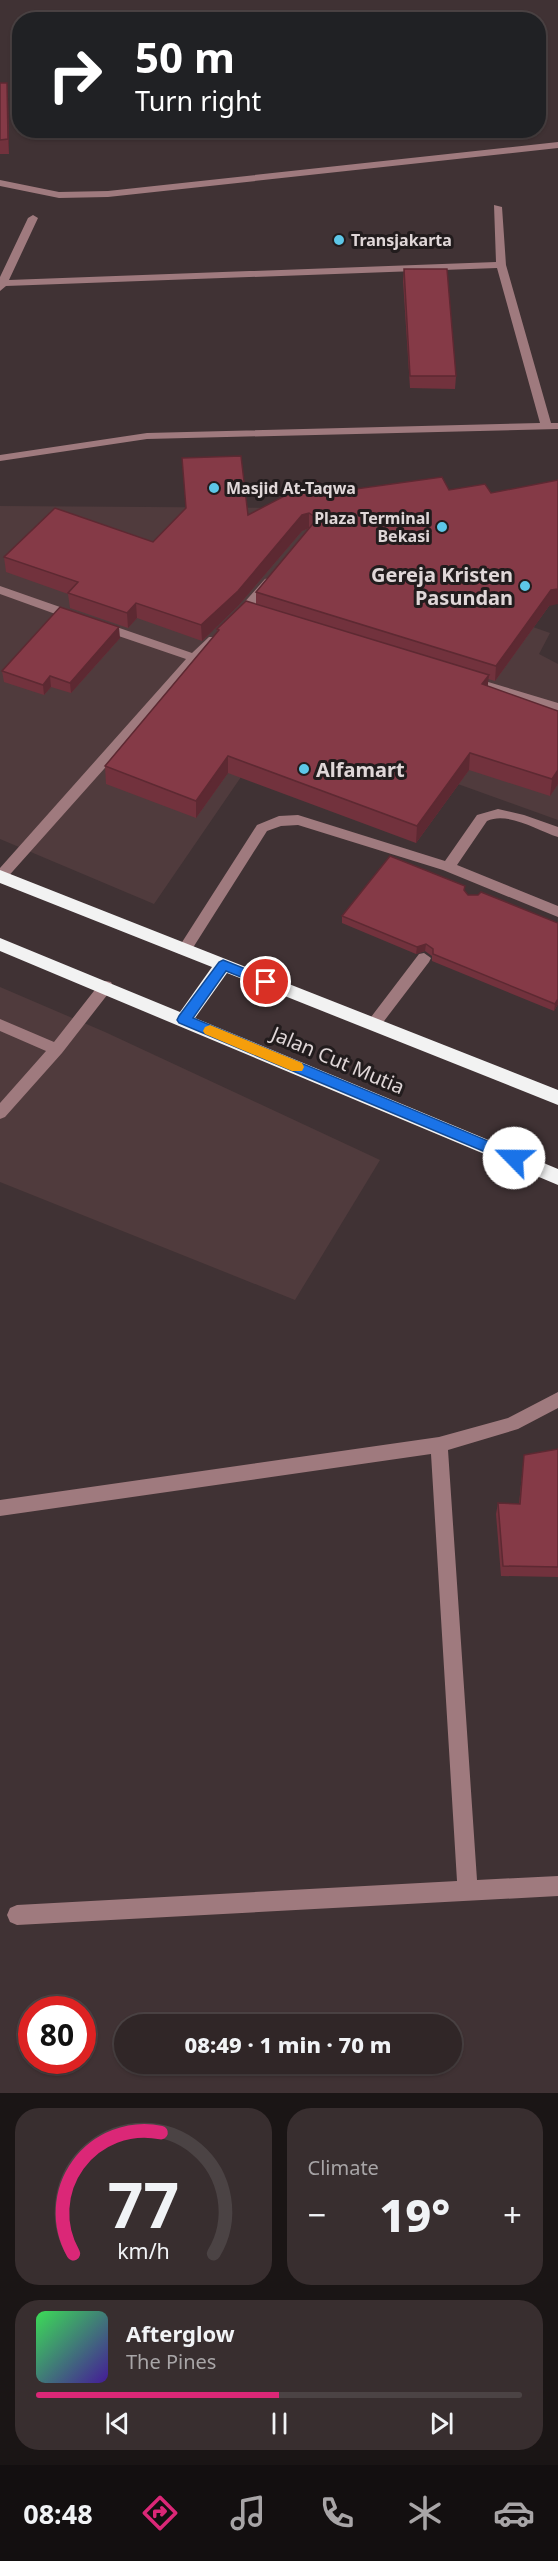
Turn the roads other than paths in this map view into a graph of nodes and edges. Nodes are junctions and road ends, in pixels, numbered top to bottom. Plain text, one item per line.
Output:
1 (558, 145) edge
2 (0, 183) edge
3 (497, 207) dead end
4 (33, 218) dead end
5 (501, 265) junction
6 (1, 285) edge
7 (552, 426) edge
8 (0, 458) edge
9 (279, 569) edge
10 (0, 590) edge
11 (194, 658) junction
12 (455, 676) edge
13 (558, 707) edge
14 (558, 832) edge
15 (448, 867) junction
16 (0, 877) edge
17 (484, 882) junction
18 (472, 896) edge
19 (558, 912) edge
20 (0, 944) edge
21 (184, 950) junction
22 (424, 958) edge
23 (223, 965) junction
24 (106, 986) junction
25 (184, 1020) junction
26 (373, 1024) junction
27 (0, 1025) edge
28 (57, 1049) junction
29 (558, 1098) edge
30 (0, 1113) edge
31 (558, 1177) edge
32 (558, 1399) edge
33 (439, 1445) junction
34 (0, 1508) edge
35 (558, 1886) edge
36 (468, 1891) junction
37 (17, 1915) dead end

1 - 2 street
3 - 5 street
4 - 6 street
5 - 6 street
5 - 7 street
7 - 8 street
9 - 11 street
10 - 11 street
11 - 16 street
12 - 13 street
14 - 15 street
15 - 17 street
15 - 21 street
16 - 21 highway
17 - 18 street
17 - 19 street
20 - 24 highway, Jalan Cut Mutia
21 - 23 highway
22 - 26 street
23 - 25 highway
23 - 26 highway
24 - 25 highway, Jalan Cut Mutia
24 - 28 street
25 - 31 highway, Jalan Cut Mutia
26 - 29 highway
27 - 28 street
28 - 30 street
32 - 33 street
33 - 34 street
33 - 36 street
35 - 36 street
36 - 37 street

